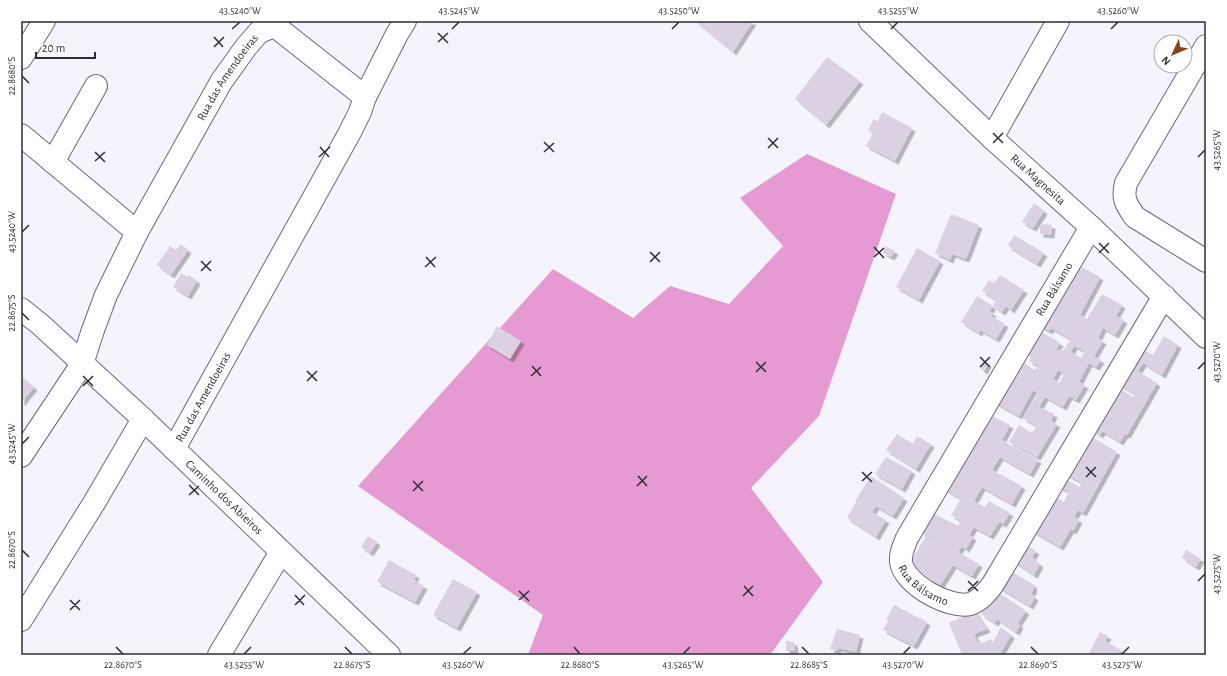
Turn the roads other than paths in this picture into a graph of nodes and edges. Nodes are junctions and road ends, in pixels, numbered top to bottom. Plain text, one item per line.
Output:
1 (44, 21) edge
2 (405, 21) edge
3 (870, 21) edge
4 (1058, 21) edge
5 (1206, 46) edge
6 (21, 58) edge
7 (96, 86) dead end
8 (365, 96) junction
9 (21, 135) edge
10 (992, 138) junction
11 (53, 162) junction
12 (1091, 227) junction
13 (137, 232) junction
14 (1206, 261) edge
15 (1164, 296) junction
16 (21, 309) edge
17 (1206, 338) edge
18 (82, 364) junction
19 (142, 418) junction
20 (174, 449) junction
21 (21, 456) edge
22 (281, 552) junction
23 (21, 620) edge
24 (219, 655) edge
25 (389, 655) edge

1 - 6 street
2 - 8 street
3 - 10 street, Rua Magnesita
4 - 10 street
5 - 14 street
7 - 11 street
8 - 13 street, Rua das Amendoeiras
8 - 20 street, Rua das Amendoeiras
9 - 11 street
10 - 12 street, Rua Magnesita
11 - 13 street
12 - 15 street, Rua Magnesita
12 - 15 street, Rua Bálsamo
13 - 18 street, Rua das Amendoeiras
15 - 17 street, Rua Magnesita
16 - 18 street, Caminho dos Abieiros
18 - 19 street, Caminho dos Abieiros
18 - 21 street, Rua das Amendoeiras
19 - 20 street, Caminho dos Abieiros
19 - 23 street
20 - 22 street, Caminho dos Abieiros
22 - 24 street
22 - 25 street, Caminho dos Abieiros

